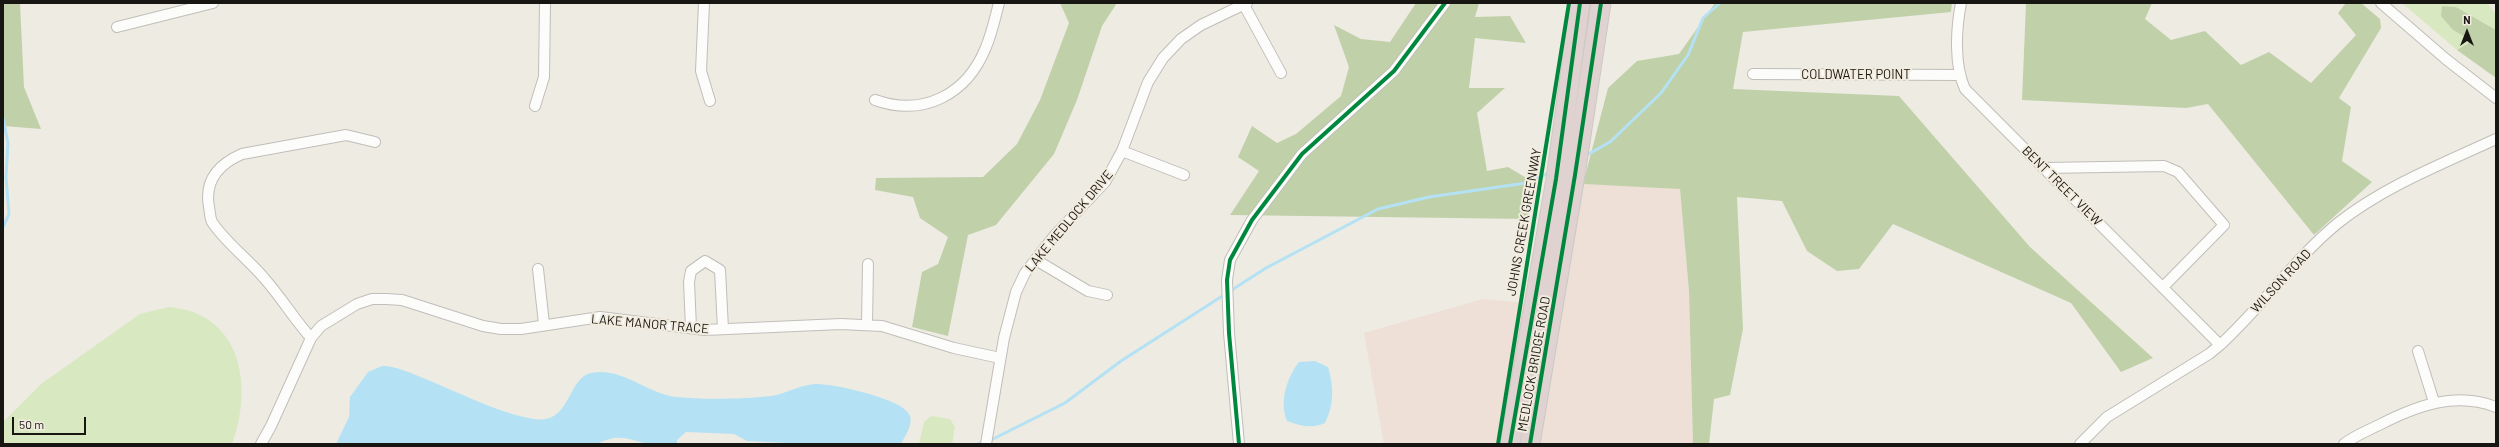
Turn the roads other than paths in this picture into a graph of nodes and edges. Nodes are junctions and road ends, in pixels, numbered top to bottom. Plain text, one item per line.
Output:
1 (213, 3) edge
2 (545, 3) edge
3 (704, 3) edge
4 (999, 3) edge
5 (1445, 3) edge
6 (1580, 3) edge
7 (1600, 3) edge
8 (1961, 3) edge
9 (2380, 3) edge
10 (1245, 4) edge
11 (117, 27) dead end
12 (1281, 73) dead end
13 (1753, 74) dead end
14 (1959, 75) junction
15 (2496, 98) edge
16 (875, 100) dead end
17 (710, 101) dead end
18 (535, 106) dead end
19 (2496, 139) edge
20 (375, 142) dead end
21 (1122, 151) junction
22 (2044, 168) junction
23 (1184, 175) dead end
24 (1036, 260) junction
25 (868, 264) dead end
26 (538, 269) dead end
27 (2163, 287) junction
28 (1106, 295) dead end
29 (544, 324) junction
30 (867, 325) junction
31 (691, 328) junction
32 (723, 329) junction
33 (311, 338) junction
34 (2220, 345) junction
35 (2418, 351) dead end
36 (1000, 358) junction
37 (2434, 402) junction
38 (2496, 407) edge
39 (2348, 442) edge
40 (261, 444) edge
41 (986, 444) edge
42 (1239, 444) edge
43 (1510, 444) edge
44 (1530, 444) edge
45 (2080, 444) edge

1 - 11 street
2 - 18 street
3 - 17 street
4 - 16 street
5 - 42 street
6 - 43 highway, MEDLOCK BRIDGE ROAD
7 - 44 highway, MEDLOCK BRIDGE ROAD
8 - 14 street, BENT TREET VIEW
9 - 15 street
10 - 12 street
10 - 21 street, LAKE MEDLOCK DRIVE
13 - 14 street, COLDWATER POINT
14 - 22 street, BENT TREET VIEW
19 - 34 street, WILSON ROAD
20 - 33 street
21 - 23 street
21 - 24 street, LAKE MEDLOCK DRIVE
22 - 27 street, BENT TREET VIEW
22 - 27 street
24 - 28 street
24 - 36 street, LAKE MEDLOCK DRIVE
25 - 30 street
26 - 29 street
27 - 34 street, BENT TREET VIEW
29 - 31 street, LAKE MANOR TRACE
29 - 33 street, LAKE MANOR TRACE
30 - 32 street, LAKE MANOR TRACE
30 - 36 street, LAKE MANOR TRACE
31 - 32 street, LAKE MANOR TRACE
31 - 32 street
33 - 40 street, LAKE MANOR TRACE
34 - 45 street, WILSON ROAD
35 - 37 street
36 - 41 street, LAKE MEDLOCK DRIVE
37 - 38 street
37 - 39 street

